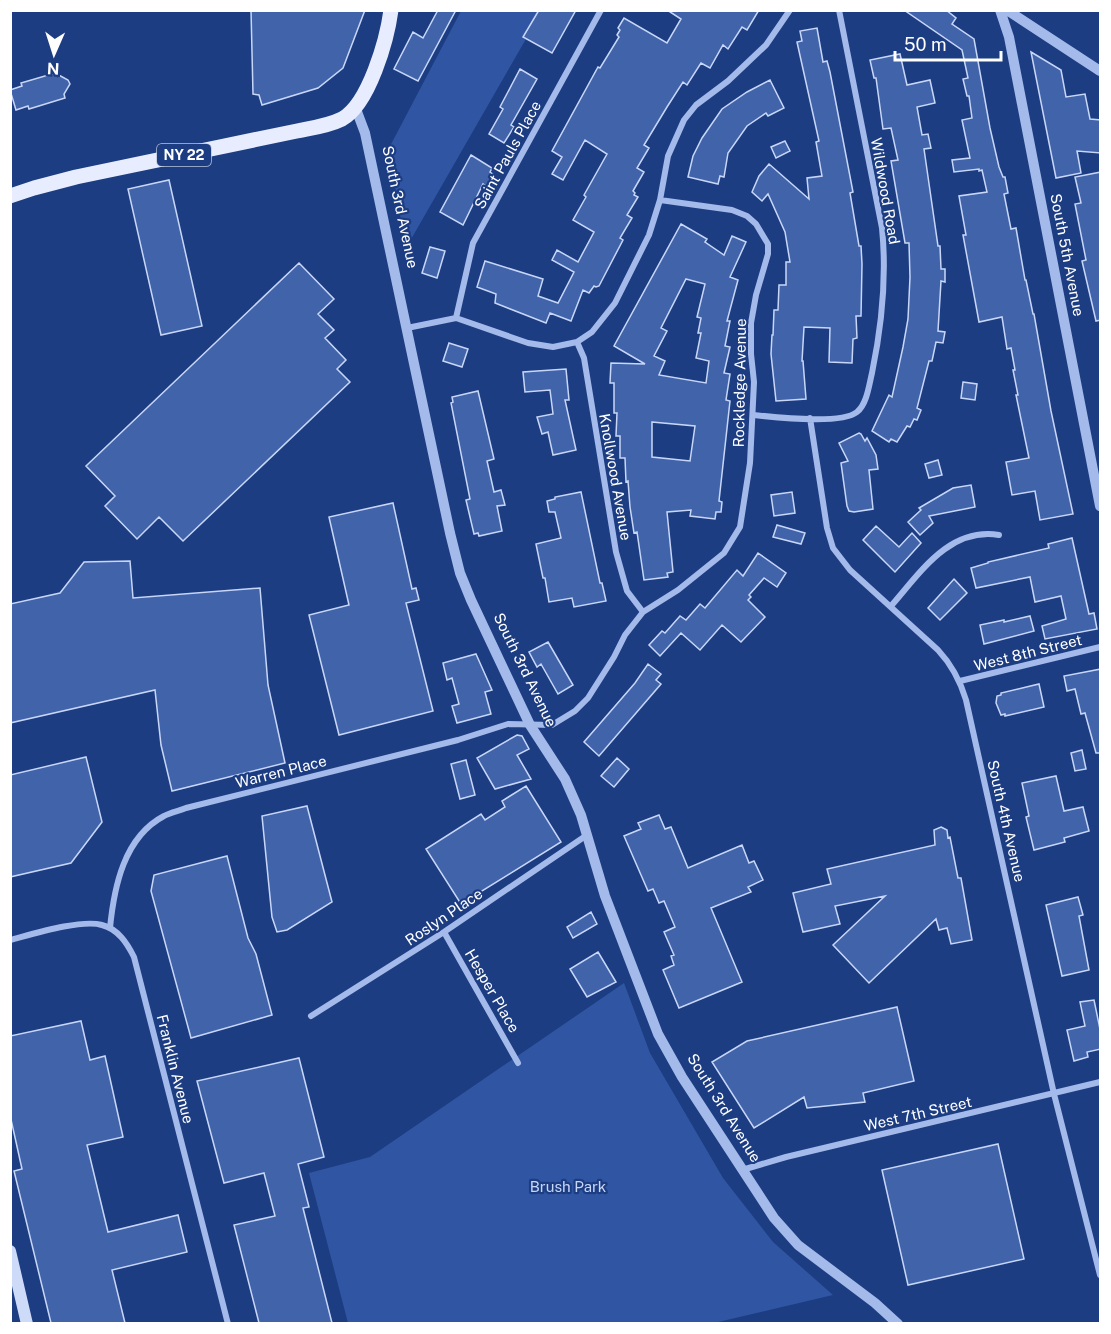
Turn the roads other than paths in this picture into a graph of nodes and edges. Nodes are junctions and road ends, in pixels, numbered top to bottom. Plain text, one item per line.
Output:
1 (392, 10) edge
2 (601, 10) edge
3 (790, 10) edge
4 (839, 10) edge
5 (1000, 10) edge
6 (1007, 10) edge
7 (1101, 71) edge
8 (356, 109) junction
9 (10, 196) edge
10 (660, 200) junction
11 (456, 318) junction
12 (407, 328) junction
13 (577, 342) junction
14 (753, 415) junction
15 (810, 418) junction
16 (1101, 506) edge
17 (999, 535) dead end
18 (891, 606) junction
19 (643, 612) junction
20 (1101, 647) edge
21 (960, 681) junction
22 (530, 724) junction
23 (588, 834) junction
24 (111, 928) junction
25 (444, 932) junction
26 (10, 940) edge
27 (311, 1016) dead end
28 (518, 1063) dead end
29 (1101, 1082) edge
30 (1054, 1094) junction
31 (741, 1170) junction
32 (10, 1251) edge
33 (1101, 1275) edge
34 (27, 1323) edge
35 (228, 1323) edge
36 (898, 1323) edge

1 - 8 main road
2 - 11 street, Saint Pauls Place
3 - 10 street
4 - 15 street, Wildwood Road
5 - 16 street, South 5th Avenue
6 - 7 street
8 - 9 main road, NY 22
8 - 12 street, South 3rd Avenue
10 - 13 street
10 - 14 street, Rockledge Avenue
11 - 12 street
11 - 13 street
12 - 22 street, South 3rd Avenue
13 - 19 street, Knollwood Avenue
14 - 15 street, Wildwood Road
14 - 19 street, Rockledge Avenue
15 - 18 street, South 4th Avenue
17 - 18 street
18 - 21 street, South 4th Avenue
19 - 22 street, Rockledge Avenue
20 - 21 street, West 8th Street
21 - 30 street, South 4th Avenue
22 - 23 street, South 3rd Avenue
22 - 24 street, Warren Place
23 - 25 street, Roslyn Place
23 - 31 street, South 3rd Avenue
24 - 26 street
24 - 35 street, Franklin Avenue
25 - 27 street, Roslyn Place
25 - 28 street, Hesper Place
29 - 30 street, West 7th Street
30 - 31 street, West 7th Street
30 - 33 street, South 4th Avenue
31 - 36 street, South 3rd Avenue
32 - 34 main road

